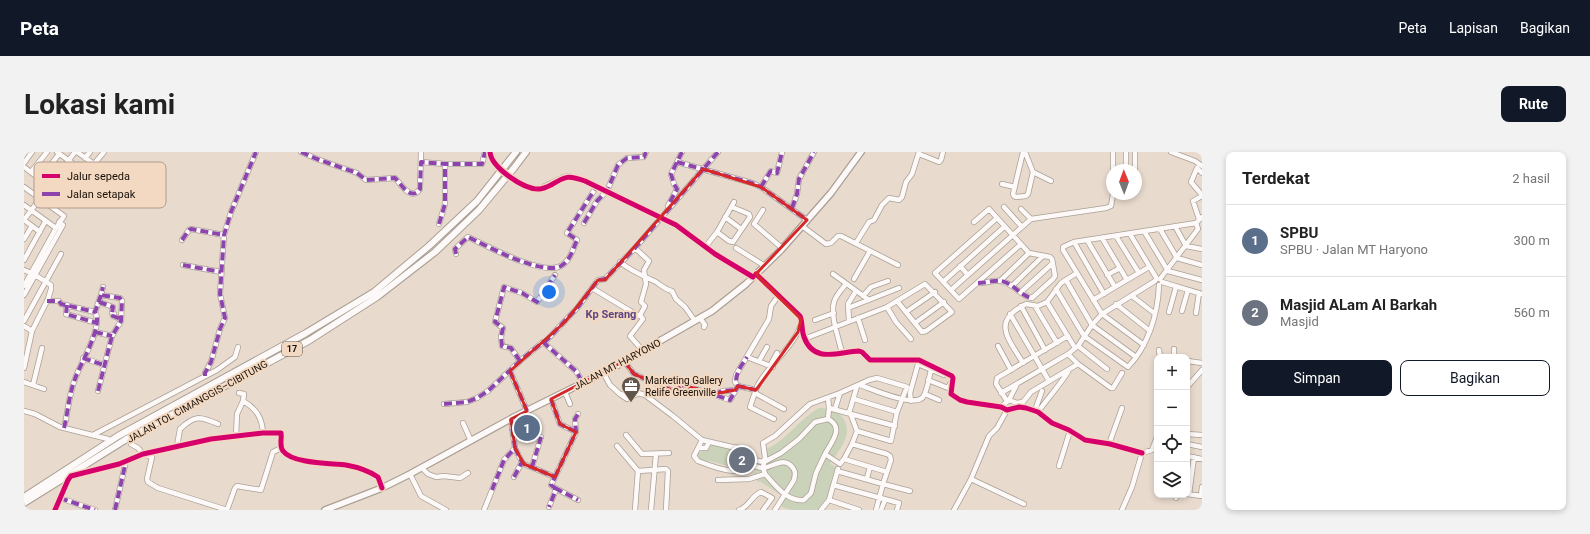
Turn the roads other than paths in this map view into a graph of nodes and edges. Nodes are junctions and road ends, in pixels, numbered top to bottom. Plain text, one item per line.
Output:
1 (32, 152) edge
2 (47, 152) edge
3 (76, 152) edge
4 (90, 152) edge
5 (104, 152) edge
6 (256, 152) edge
7 (301, 152) edge
8 (421, 152) edge
9 (485, 152) edge
10 (490, 152) edge
11 (516, 152) edge
12 (526, 152) edge
13 (646, 152) edge
14 (682, 152) edge
15 (718, 152) edge
16 (782, 152) edge
17 (814, 152) edge
18 (861, 152) edge
19 (943, 152) edge
20 (1024, 152) edge
21 (1113, 152) edge
22 (1135, 152) edge
23 (1171, 152) edge
24 (58, 153) edge
25 (919, 153) edge
26 (1126, 153) dead end
27 (85, 158) junction
28 (68, 160) junction
29 (39, 162) edge
30 (52, 162) edge
31 (70, 162) edge
32 (92, 162) edge
33 (96, 162) edge
34 (421, 162) junction
35 (677, 162) junction
36 (24, 163) edge
37 (445, 164) junction
38 (1113, 164) edge
39 (1126, 164) edge
40 (1135, 164) edge
41 (1202, 166) edge
42 (24, 167) edge
43 (34, 168) edge
44 (499, 168) dead end
45 (703, 169) junction
46 (31, 172) junction
47 (1033, 172) junction
48 (1202, 173) edge
49 (34, 174) edge
50 (513, 178) dead end
51 (1051, 181) dead end
52 (1002, 184) dead end
53 (597, 186) junction
54 (24, 187) edge
55 (761, 187) junction
56 (1015, 187) junction
57 (607, 191) junction
58 (34, 194) edge
59 (1202, 195) edge
60 (1112, 200) edge
61 (24, 204) edge
62 (34, 206) edge
63 (1004, 207) dead end
64 (53, 208) edge
65 (792, 208) junction
66 (1021, 209) dead end
67 (31, 210) junction
68 (763, 210) dead end
69 (663, 215) junction
70 (725, 217) junction
71 (997, 218) junction
72 (1031, 219) junction
73 (24, 220) edge
74 (807, 220) junction
75 (1199, 220) edge
76 (45, 222) junction
77 (59, 222) junction
78 (974, 222) dead end
79 (584, 223) dead end
80 (439, 224) dead end
81 (32, 226) junction
82 (802, 226) junction
83 (1175, 226) junction
84 (1004, 227) junction
85 (1022, 227) junction
86 (56, 228) junction
87 (741, 229) junction
88 (1160, 229) junction
89 (1200, 230) edge
90 (1144, 231) junction
91 (40, 232) junction
92 (717, 232) junction
93 (1130, 234) junction
94 (224, 235) junction
95 (1013, 235) junction
96 (1116, 236) junction
97 (1102, 238) junction
98 (24, 239) edge
99 (182, 240) dead end
100 (1087, 240) junction
101 (1074, 242) junction
102 (856, 243) junction
103 (1021, 244) junction
104 (706, 246) junction
105 (1186, 246) junction
106 (635, 248) junction
107 (736, 248) dead end
108 (782, 248) junction
109 (1202, 249) edge
110 (870, 251) junction
111 (1029, 253) junction
112 (61, 254) dead end
113 (456, 254) dead end
114 (1043, 256) junction
115 (1177, 258) junction
116 (24, 260) edge
117 (620, 262) junction
118 (1053, 263) junction
119 (184, 265) dead end
120 (898, 265) dead end
121 (1202, 265) edge
122 (765, 266) junction
123 (960, 266) junction
124 (1149, 267) junction
125 (1120, 268) junction
126 (24, 270) edge
127 (1168, 271) junction
128 (221, 272) junction
129 (1076, 273) junction
130 (1139, 273) junction
131 (33, 274) junction
132 (833, 274) dead end
133 (555, 275) dead end
134 (755, 275) junction
135 (968, 275) junction
136 (1107, 275) junction
137 (645, 277) junction
138 (854, 279) dead end
139 (1066, 280) junction
140 (1127, 280) junction
141 (1202, 280) edge
142 (888, 281) dead end
143 (1000, 281) junction
144 (1158, 281) junction
145 (46, 282) junction
146 (943, 282) junction
147 (978, 283) junction
148 (846, 284) junction
149 (24, 286) edge
150 (1012, 286) junction
151 (103, 287) dead end
152 (1115, 287) junction
153 (1176, 287) junction
154 (592, 288) junction
155 (899, 288) dead end
156 (1056, 289) junction
157 (951, 290) junction
158 (1188, 290) junction
159 (856, 291) junction
160 (935, 292) junction
161 (1021, 292) junction
162 (1201, 293) edge
163 (1104, 294) junction
164 (24, 295) edge
165 (102, 295) junction
166 (779, 295) junction
167 (863, 296) junction
168 (1132, 296) junction
169 (869, 300) junction
170 (1093, 300) junction
171 (47, 301) junction
172 (897, 301) junction
173 (99, 302) junction
174 (944, 302) junction
175 (1047, 302) junction
176 (1116, 304) junction
177 (68, 305) junction
178 (1021, 306) junction
179 (1035, 306) junction
180 (887, 307) junction
181 (848, 308) junction
182 (1182, 310) dead end
183 (95, 312) junction
184 (906, 312) junction
185 (1169, 312) dead end
186 (1196, 312) dead end
187 (834, 313) junction
188 (1154, 313) junction
189 (1010, 314) junction
190 (1102, 314) junction
191 (640, 316) junction
192 (858, 318) junction
193 (121, 319) junction
194 (698, 319) junction
195 (815, 320) dead end
196 (24, 321) edge
197 (848, 321) junction
198 (97, 323) junction
199 (915, 323) junction
200 (1092, 325) junction
201 (24, 326) edge
202 (704, 327) dead end
203 (800, 327) junction
204 (836, 327) junction
205 (32, 331) junction
206 (1150, 331) junction
207 (95, 332) junction
208 (112, 336) junction
209 (1068, 336) junction
210 (1084, 336) junction
211 (804, 338) junction
212 (911, 339) dead end
213 (865, 340) dead end
214 (544, 343) junction
215 (1057, 343) junction
216 (1144, 345) junction
217 (998, 346) dead end
218 (238, 347) dead end
219 (767, 347) dead end
220 (1077, 347) junction
221 (42, 348) dead end
222 (1174, 349) dead end
223 (1045, 350) junction
224 (1159, 350) dead end
225 (643, 351) junction
226 (778, 353) dead end
227 (842, 353) junction
228 (1068, 354) junction
229 (1160, 354) edge
230 (1174, 354) edge
231 (747, 357) junction
232 (1034, 357) junction
233 (1136, 357) junction
234 (83, 358) junction
235 (520, 361) junction
236 (624, 361) junction
237 (759, 361) junction
238 (1190, 361) edge
239 (1023, 363) junction
240 (1202, 363) edge
241 (1078, 364) junction
242 (104, 365) junction
243 (771, 366) junction
244 (24, 367) edge
245 (1041, 369) junction
246 (1107, 369) dead end
247 (931, 370) junction
248 (1011, 370) junction
249 (1069, 370) junction
250 (1202, 370) edge
251 (510, 371) junction
252 (603, 372) junction
253 (1122, 373) dead end
254 (205, 376) junction
255 (928, 380) junction
256 (1049, 381) junction
257 (24, 382) edge
258 (583, 383) junction
259 (1017, 384) junction
260 (1190, 384) edge
261 (33, 385) junction
262 (858, 386) junction
263 (44, 388) dead end
264 (736, 388) junction
265 (98, 391) dead end
266 (1042, 391) dead end
267 (565, 392) junction
268 (755, 392) junction
269 (239, 393) dead end
270 (840, 393) junction
271 (1002, 393) junction
272 (714, 394) junction
273 (925, 394) junction
274 (828, 398) junction
275 (551, 399) junction
276 (854, 399) junction
277 (906, 400) junction
278 (939, 400) dead end
279 (1008, 400) junction
280 (243, 401) junction
281 (444, 404) dead end
282 (570, 404) dead end
283 (1001, 407) junction
284 (829, 408) junction
285 (1122, 408) dead end
286 (784, 409) dead end
287 (835, 409) junction
288 (1007, 410) junction
289 (24, 411) edge
290 (527, 411) junction
291 (1036, 411) junction
292 (897, 412) junction
293 (578, 414) dead end
294 (850, 414) junction
295 (511, 419) junction
296 (774, 419) dead end
297 (828, 419) junction
298 (463, 423) dead end
299 (218, 424) dead end
300 (895, 426) junction
301 (64, 428) junction
302 (857, 431) junction
303 (1070, 431) junction
304 (576, 432) junction
305 (263, 433) junction
306 (1190, 434) edge
307 (93, 435) junction
308 (626, 435) dead end
309 (1202, 435) edge
310 (236, 436) junction
311 (541, 438) dead end
312 (108, 439) dead end
313 (702, 440) junction
314 (470, 441) junction
315 (709, 442) junction
316 (131, 444) dead end
317 (852, 444) junction
318 (1109, 444) junction
319 (1190, 445) edge
320 (177, 446) junction
321 (617, 446) dead end
322 (1202, 447) edge
323 (281, 448) junction
324 (515, 448) junction
325 (698, 448) junction
326 (1154, 449) edge
327 (669, 453) dead end
328 (1142, 453) junction
329 (143, 454) junction
330 (656, 454) junction
331 (825, 454) junction
332 (1190, 456) edge
333 (1194, 457) junction
334 (844, 459) junction
335 (1202, 459) edge
336 (126, 461) junction
337 (522, 462) junction
338 (758, 464) junction
339 (840, 464) junction
340 (1059, 466) dead end
341 (532, 467) junction
342 (870, 467) junction
343 (422, 468) junction
344 (638, 470) junction
345 (654, 470) junction
346 (838, 470) junction
347 (887, 472) junction
348 (468, 473) dead end
349 (410, 474) junction
350 (765, 474) junction
351 (514, 477) dead end
352 (555, 477) junction
353 (867, 478) junction
354 (971, 479) junction
355 (718, 480) dead end
356 (1190, 482) edge
357 (883, 484) junction
358 (833, 485) junction
359 (1202, 487) edge
360 (382, 488) junction
361 (555, 488) junction
362 (910, 491) dead end
363 (785, 494) junction
364 (1190, 494) edge
365 (24, 496) edge
366 (1202, 496) edge
367 (60, 498) junction
368 (882, 499) junction
369 (578, 500) dead end
370 (829, 500) junction
371 (24, 503) edge
372 (1024, 504) dead end
373 (549, 507) dead end
374 (55, 510) edge
375 (95, 510) edge
376 (115, 510) edge
377 (227, 510) edge
378 (325, 510) edge
379 (446, 510) edge
380 (484, 510) edge
381 (635, 510) edge
382 (651, 510) edge
383 (666, 510) edge
384 (739, 510) edge
385 (763, 510) edge
386 (775, 510) edge
387 (822, 510) edge
388 (859, 510) edge
389 (876, 510) edge
390 (882, 510) edge
391 (897, 510) edge
392 (954, 510) edge
393 (1122, 510) edge

1 - 36 street
2 - 29 street
3 - 27 street
3 - 28 street
4 - 27 street
5 - 33 street
6 - 94 street
7 - 34 street
8 - 34 street
9 - 37 street
10 - 44 street
11 - 365 highway, JALAN TOL CIMANGGIS–CIBITUNG / 17
12 - 371 highway, JALAN TOL CIMANGGIS–CIBITUNG / 17
13 - 57 street
14 - 35 street
15 - 45 street
16 - 55 street
17 - 65 street
18 - 74 main road, JALAN MT HARYONO
19 - 25 street
20 - 47 street
20 - 56 street
21 - 38 street
22 - 40 street
23 - 41 street
24 - 28 street
24 - 30 street
25 - 102 street
26 - 39 street
27 - 32 street
28 - 31 street
34 - 37 street
35 - 45 street
35 - 69 street
37 - 80 street
42 - 46 street
43 - 46 street
45 - 55 street
45 - 69 street
46 - 49 street
47 - 51 street
47 - 56 street
48 - 59 street
50 - 53 street
52 - 56 street
53 - 57 street
53 - 113 street
54 - 58 street
55 - 65 street
57 - 69 street
57 - 79 street
59 - 75 street
60 - 72 street
61 - 67 street
62 - 67 street
63 - 85 street
64 - 77 street
65 - 74 street
66 - 72 street
67 - 73 street
67 - 76 street
68 - 108 street
69 - 104 street
69 - 106 street
70 - 87 street
70 - 87 street
70 - 92 street
71 - 78 street
71 - 84 street
71 - 146 street
72 - 85 street
73 - 81 street
74 - 82 main road, JALAN MT HARYONO
75 - 83 street
75 - 89 street
76 - 86 street
76 - 91 street
77 - 86 street
77 - 131 street
81 - 91 street
81 - 98 street
82 - 102 street
82 - 108 main road, JALAN MT HARYONO
83 - 88 street
83 - 105 street
84 - 95 street
84 - 123 street
85 - 95 street
86 - 131 street
87 - 92 street
88 - 90 street
88 - 115 street
89 - 105 street
90 - 93 street
90 - 127 street
91 - 116 street
92 - 104 street
93 - 96 street
93 - 124 street
94 - 99 street
94 - 128 street
95 - 103 street
95 - 135 street
96 - 97 street
96 - 130 street
97 - 100 street
97 - 125 street
100 - 101 street
100 - 136 street
101 - 129 street
101 - 163 street
102 - 110 street
103 - 111 street
103 - 147 street
104 - 134 street
105 - 109 street
105 - 115 street
106 - 117 street
106 - 137 street
107 - 122 street
108 - 122 main road, JALAN MT HARYONO
110 - 120 street
110 - 138 street
111 - 114 street
111 - 143 street
112 - 145 street
114 - 118 street
114 - 150 street
115 - 121 street
115 - 127 street
117 - 137 street
117 - 154 street
118 - 161 street
118 - 161 street
119 - 128 street
122 - 134 main road, JALAN MT HARYONO
123 - 135 street
123 - 146 street
124 - 130 street
124 - 144 street
125 - 136 street
125 - 140 street
126 - 131 street
127 - 141 street
127 - 144 street
128 - 254 street
129 - 139 street
129 - 170 street
130 - 140 street
131 - 145 street
131 - 149 street
131 - 164 street
132 - 148 street
133 - 235 street
134 - 166 street
134 - 194 main road, JALAN MT HARYONO
135 - 157 street
136 - 152 street
137 - 191 street
137 - 194 street
139 - 156 street
139 - 200 street
140 - 152 street
142 - 167 street
143 - 147 street
143 - 150 street
144 - 153 street
144 - 168 street
144 - 188 street
145 - 171 street
145 - 196 street
146 - 157 street
147 - 157 street
148 - 159 street
148 - 187 street
150 - 161 street
151 - 165 street
152 - 163 street
153 - 158 street
153 - 185 street
154 - 191 street
154 - 214 street
155 - 169 street
156 - 175 street
156 - 210 street
158 - 162 street
158 - 182 street
159 - 167 street
159 - 181 street
160 - 172 street
160 - 174 street
160 - 184 street
162 - 186 street
163 - 170 street
165 - 173 street
165 - 193 street
166 - 203 street
166 - 231 street
167 - 169 street
168 - 176 street
168 - 188 street
169 - 181 street
170 - 190 street
171 - 177 street
171 - 205 street
172 - 180 street
172 - 184 street
173 - 183 street
173 - 193 street
174 - 199 street
174 - 199 street
175 - 179 street
175 - 209 street
176 - 190 street
176 - 206 street
177 - 183 street
177 - 198 street
178 - 179 street
178 - 189 street
178 - 223 street
179 - 215 street
180 - 192 street
180 - 212 street
181 - 197 street
183 - 198 street
184 - 199 street
187 - 195 street
187 - 204 street
188 - 206 street
189 - 232 street
189 - 239 street
190 - 200 street
190 - 216 street
191 - 225 street
192 - 197 street
192 - 213 street
193 - 208 street
194 - 202 street
194 - 225 main road, JALAN MT HARYONO
197 - 204 street
198 - 207 street
200 - 210 street
200 - 233 street
201 - 205 street
203 - 211 street
203 - 243 street
204 - 211 street
204 - 227 street
205 - 244 street
206 - 216 street
207 - 208 street
207 - 234 street
208 - 242 street
209 - 215 street
209 - 220 street
210 - 220 street
210 - 233 street
211 - 227 street
214 - 235 street
214 - 258 street
215 - 223 street
216 - 233 street
217 - 248 street
218 - 254 street
219 - 237 street
220 - 228 street
220 - 246 street
221 - 261 street
222 - 230 street
223 - 232 street
224 - 229 street
225 - 236 main road, JALAN MT HARYONO
226 - 243 street
227 - 283 street
228 - 241 street
228 - 245 street
231 - 237 street
231 - 264 street
232 - 239 street
232 - 245 street
234 - 242 street
234 - 301 street
235 - 251 street
236 - 252 main road, JALAN MT HARYONO
236 - 272 street
237 - 243 street
238 - 240 street
239 - 248 street
241 - 249 street
241 - 253 street
242 - 265 street
243 - 268 street
245 - 256 street
245 - 259 street
247 - 255 street
247 - 255 street
247 - 277 street
248 - 271 street
249 - 256 street
249 - 291 street
250 - 260 street
251 - 281 street
251 - 290 street
252 - 258 main road, JALAN MT HARYONO
252 - 313 street
254 - 307 street
255 - 273 street
256 - 279 street
257 - 261 street
258 - 267 main road, JALAN MT HARYONO
259 - 271 street
259 - 279 street
261 - 263 street
262 - 270 street
262 - 276 street
262 - 277 street
262 - 277 street
264 - 268 street
264 - 272 street
264 - 272 street
266 - 291 street
267 - 275 main road, JALAN MT HARYONO
267 - 282 street
268 - 286 street
268 - 296 street
269 - 280 street
270 - 274 street
270 - 287 street
271 - 279 street
273 - 277 street
273 - 278 street
274 - 284 street
274 - 338 street
275 - 290 main road, JALAN MT HARYONO
275 - 304 street
276 - 292 street
276 - 294 street
277 - 292 street
279 - 283 street
280 - 305 street
280 - 310 street
283 - 288 street
284 - 287 street
284 - 297 street
285 - 318 street
287 - 294 street
288 - 291 street
288 - 354 street
289 - 301 street
290 - 295 main road, JALAN MT HARYONO
291 - 303 street
292 - 300 street
293 - 304 street
294 - 300 street
294 - 302 street
295 - 314 main road, JALAN MT HARYONO
295 - 324 street
297 - 331 street
297 - 338 street
298 - 314 street
299 - 320 street
300 - 302 street
301 - 307 street
302 - 317 street
303 - 318 street
303 - 340 street
304 - 352 street
305 - 310 street
305 - 323 street
306 - 309 street
307 - 312 street
308 - 330 street
310 - 320 street
311 - 341 street
313 - 315 street
313 - 325 street
314 - 343 main road, JALAN MT HARYONO
315 - 325 street
315 - 338 street
316 - 329 street
317 - 334 street
317 - 347 street
318 - 328 street
319 - 322 street
320 - 329 street
321 - 344 street
323 - 360 street
323 - 377 street
324 - 337 street
324 - 380 street
325 - 338 street
326 - 328 street
327 - 330 street
328 - 393 street
329 - 336 street
329 - 377 street
330 - 345 street
331 - 339 street
331 - 363 street
332 - 333 street
333 - 335 street
333 - 356 street
334 - 339 street
334 - 342 street
336 - 367 street
336 - 376 street
337 - 341 street
337 - 351 street
338 - 350 street
338 - 363 street
339 - 346 street
341 - 352 street
342 - 347 street
342 - 353 street
343 - 348 street
343 - 349 main road, JALAN MT HARYONO
344 - 345 street
344 - 381 street
345 - 382 street
345 - 383 street
346 - 353 street
346 - 358 street
347 - 357 street
349 - 360 main road, JALAN MT HARYONO
349 - 379 street
350 - 355 street
350 - 363 street
352 - 361 street
353 - 357 street
354 - 372 street
354 - 392 street
357 - 362 street
357 - 368 street
358 - 368 street
358 - 370 street
359 - 366 street
360 - 378 main road, JALAN MT HARYONO
361 - 369 street
361 - 373 street
363 - 386 street
364 - 366 street
367 - 374 street
367 - 375 street
368 - 389 street
368 - 390 street
368 - 391 street
370 - 387 street
370 - 388 street
384 - 385 street

